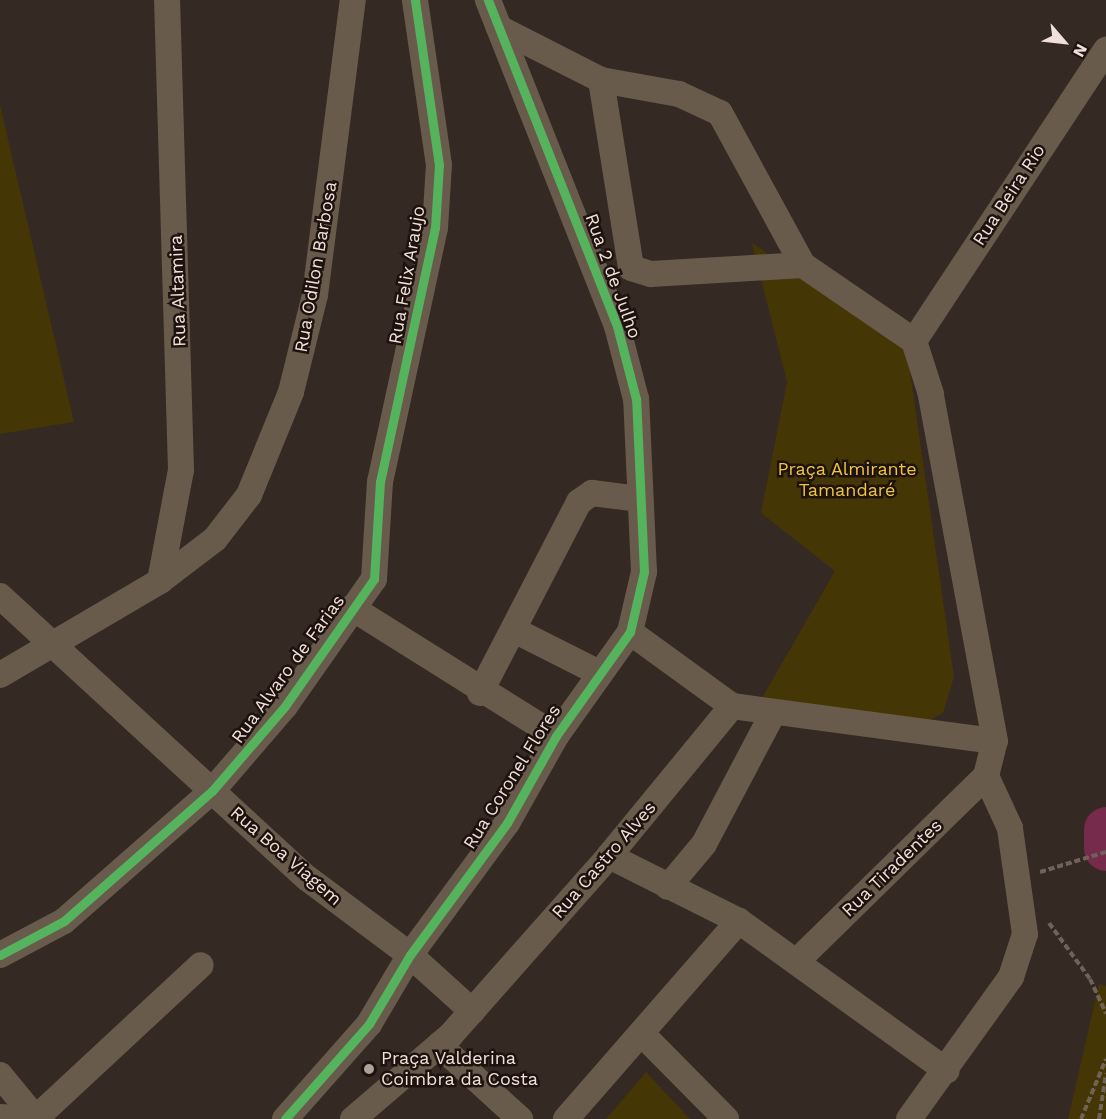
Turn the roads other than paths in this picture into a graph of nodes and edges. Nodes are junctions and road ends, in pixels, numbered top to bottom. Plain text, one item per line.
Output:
1 (167, 0) edge
2 (353, 0) edge
3 (415, 0) edge
4 (488, 0) edge
5 (499, 28) junction
6 (1106, 50) edge
7 (601, 80) junction
8 (803, 265) junction
9 (914, 341) junction
10 (380, 482) joint
11 (639, 499) junction
12 (160, 580) junction
13 (0, 596) edge
14 (351, 608) junction
15 (516, 631) junction
16 (630, 632) junction
17 (55, 646) junction
18 (599, 674) junction
19 (0, 675) edge
20 (480, 693) junction
21 (732, 706) junction
22 (772, 715) junction
23 (556, 736) junction
24 (995, 741) junction
25 (986, 776) junction
26 (212, 791) junction
27 (609, 856) junction
28 (668, 887) junction
29 (739, 921) junction
30 (6, 954) edge
31 (410, 955) junction
32 (797, 961) junction
33 (201, 965) dead end
34 (472, 1011) junction
35 (643, 1035) junction
36 (439, 1045) junction
37 (948, 1071) junction
38 (0, 1075) edge
39 (0, 1117) edge
40 (286, 1118) edge
41 (36, 1119) edge
42 (353, 1119) edge
43 (520, 1119) edge
44 (566, 1119) edge
45 (726, 1119) edge
46 (909, 1119) edge

1 - 12 street, Rua Altamira
2 - 12 street, Rua Odilon Barbosa
3 - 10 street, Rua Felix Araujo
4 - 5 street, Rua 2 de Julho
5 - 7 street
5 - 11 street, Rua 2 de Julho
6 - 9 street, Rua Beira Rio
7 - 8 street
7 - 8 street
8 - 9 street
9 - 24 street
10 - 14 street, Rua Alvaro de Farias
11 - 15 street
11 - 16 street, Rua 2 de Julho
12 - 17 street, Rua Odilon Barbosa
13 - 17 street, Rua Boa Viagem
14 - 20 street
14 - 26 street, Rua Alvaro de Farias
15 - 18 street
15 - 20 street
16 - 18 street, Rua 2 de Julho
16 - 21 street
17 - 19 street, Rua Odilon Barbosa
17 - 26 street, Rua Boa Viagem
18 - 23 street, Rua Coronel Flores
20 - 23 street
21 - 22 street
21 - 27 street, Rua Castro Alves
22 - 24 street
22 - 28 street
23 - 31 street, Rua Coronel Flores
24 - 25 street
25 - 32 street, Rua Tiradentes
25 - 37 street
26 - 30 street, Rua Alvaro de Farias
26 - 31 street, Rua Boa Viagem
27 - 28 street
27 - 34 street, Rua Castro Alves
28 - 29 street
29 - 32 street
29 - 35 street
31 - 34 street, Rua Boa Viagem
31 - 40 street, Rua Coronel Flores
32 - 37 street
33 - 41 street
34 - 36 street, Rua Castro Alves
35 - 44 street
35 - 45 street
36 - 42 street, Rua Castro Alves
36 - 43 street
37 - 46 street
38 - 41 street
39 - 41 street

